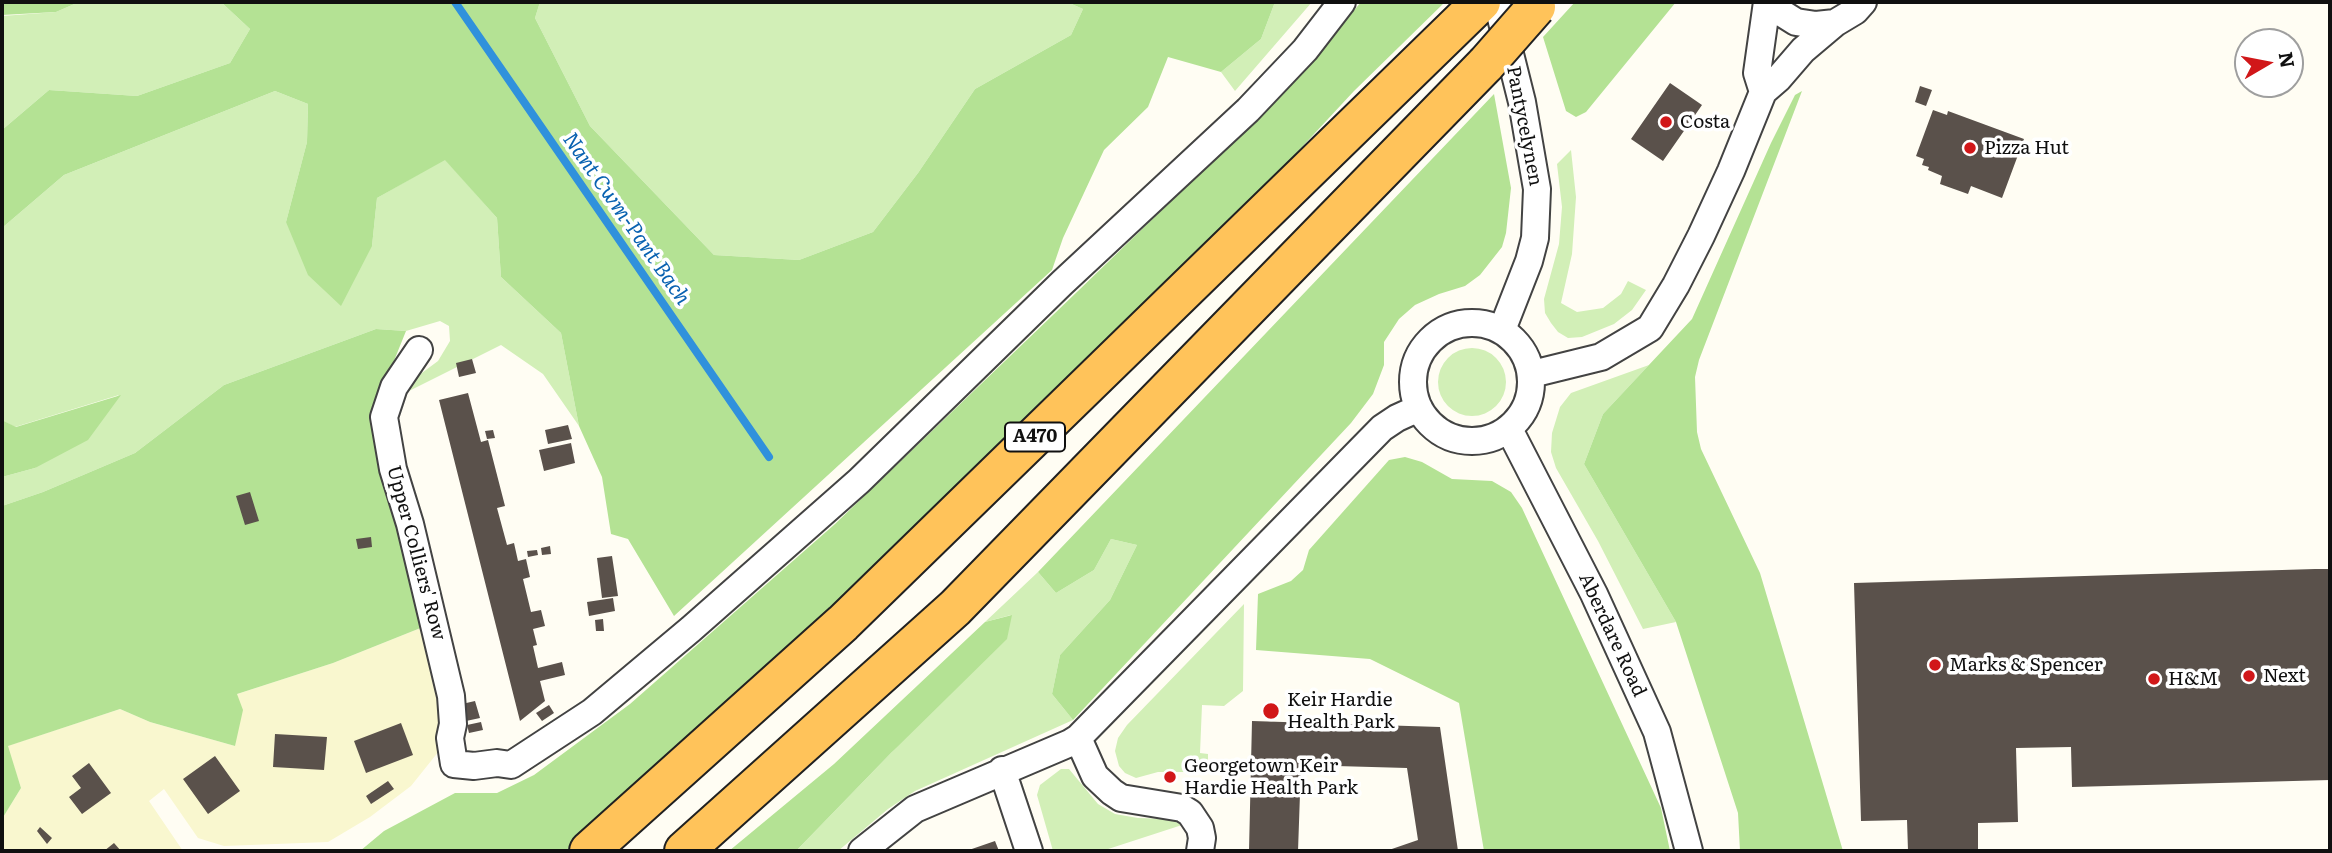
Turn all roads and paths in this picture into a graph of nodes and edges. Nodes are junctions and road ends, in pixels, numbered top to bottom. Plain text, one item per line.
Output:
1 (1342, 2) edge
2 (1769, 2) edge
3 (1863, 2) edge
4 (1538, 5) edge
5 (1483, 6) edge
6 (1835, 23) junction
7 (1763, 92) junction
8 (1503, 330) junction
9 (419, 351) dead end
10 (1532, 374) junction
11 (1419, 408) junction
12 (1510, 429) junction
13 (1078, 738) junction
14 (1002, 771) junction
15 (589, 851) edge
16 (684, 851) edge
17 (862, 851) edge
18 (1030, 851) edge
19 (1199, 851) edge
20 (1689, 851) edge

1 - 9 street, Upper Colliers' Row
2 - 6 street
2 - 7 street
3 - 6 street
4 - 16 highway, bridge
5 - 8 street, Pantycelynen
5 - 15 highway, A470
6 - 7 street
7 - 10 street
8 - 10 street
8 - 11 street
10 - 12 street
11 - 12 street
11 - 13 street
12 - 20 street, Aberdare Road
13 - 14 street
13 - 19 street
14 - 17 street
14 - 18 street

